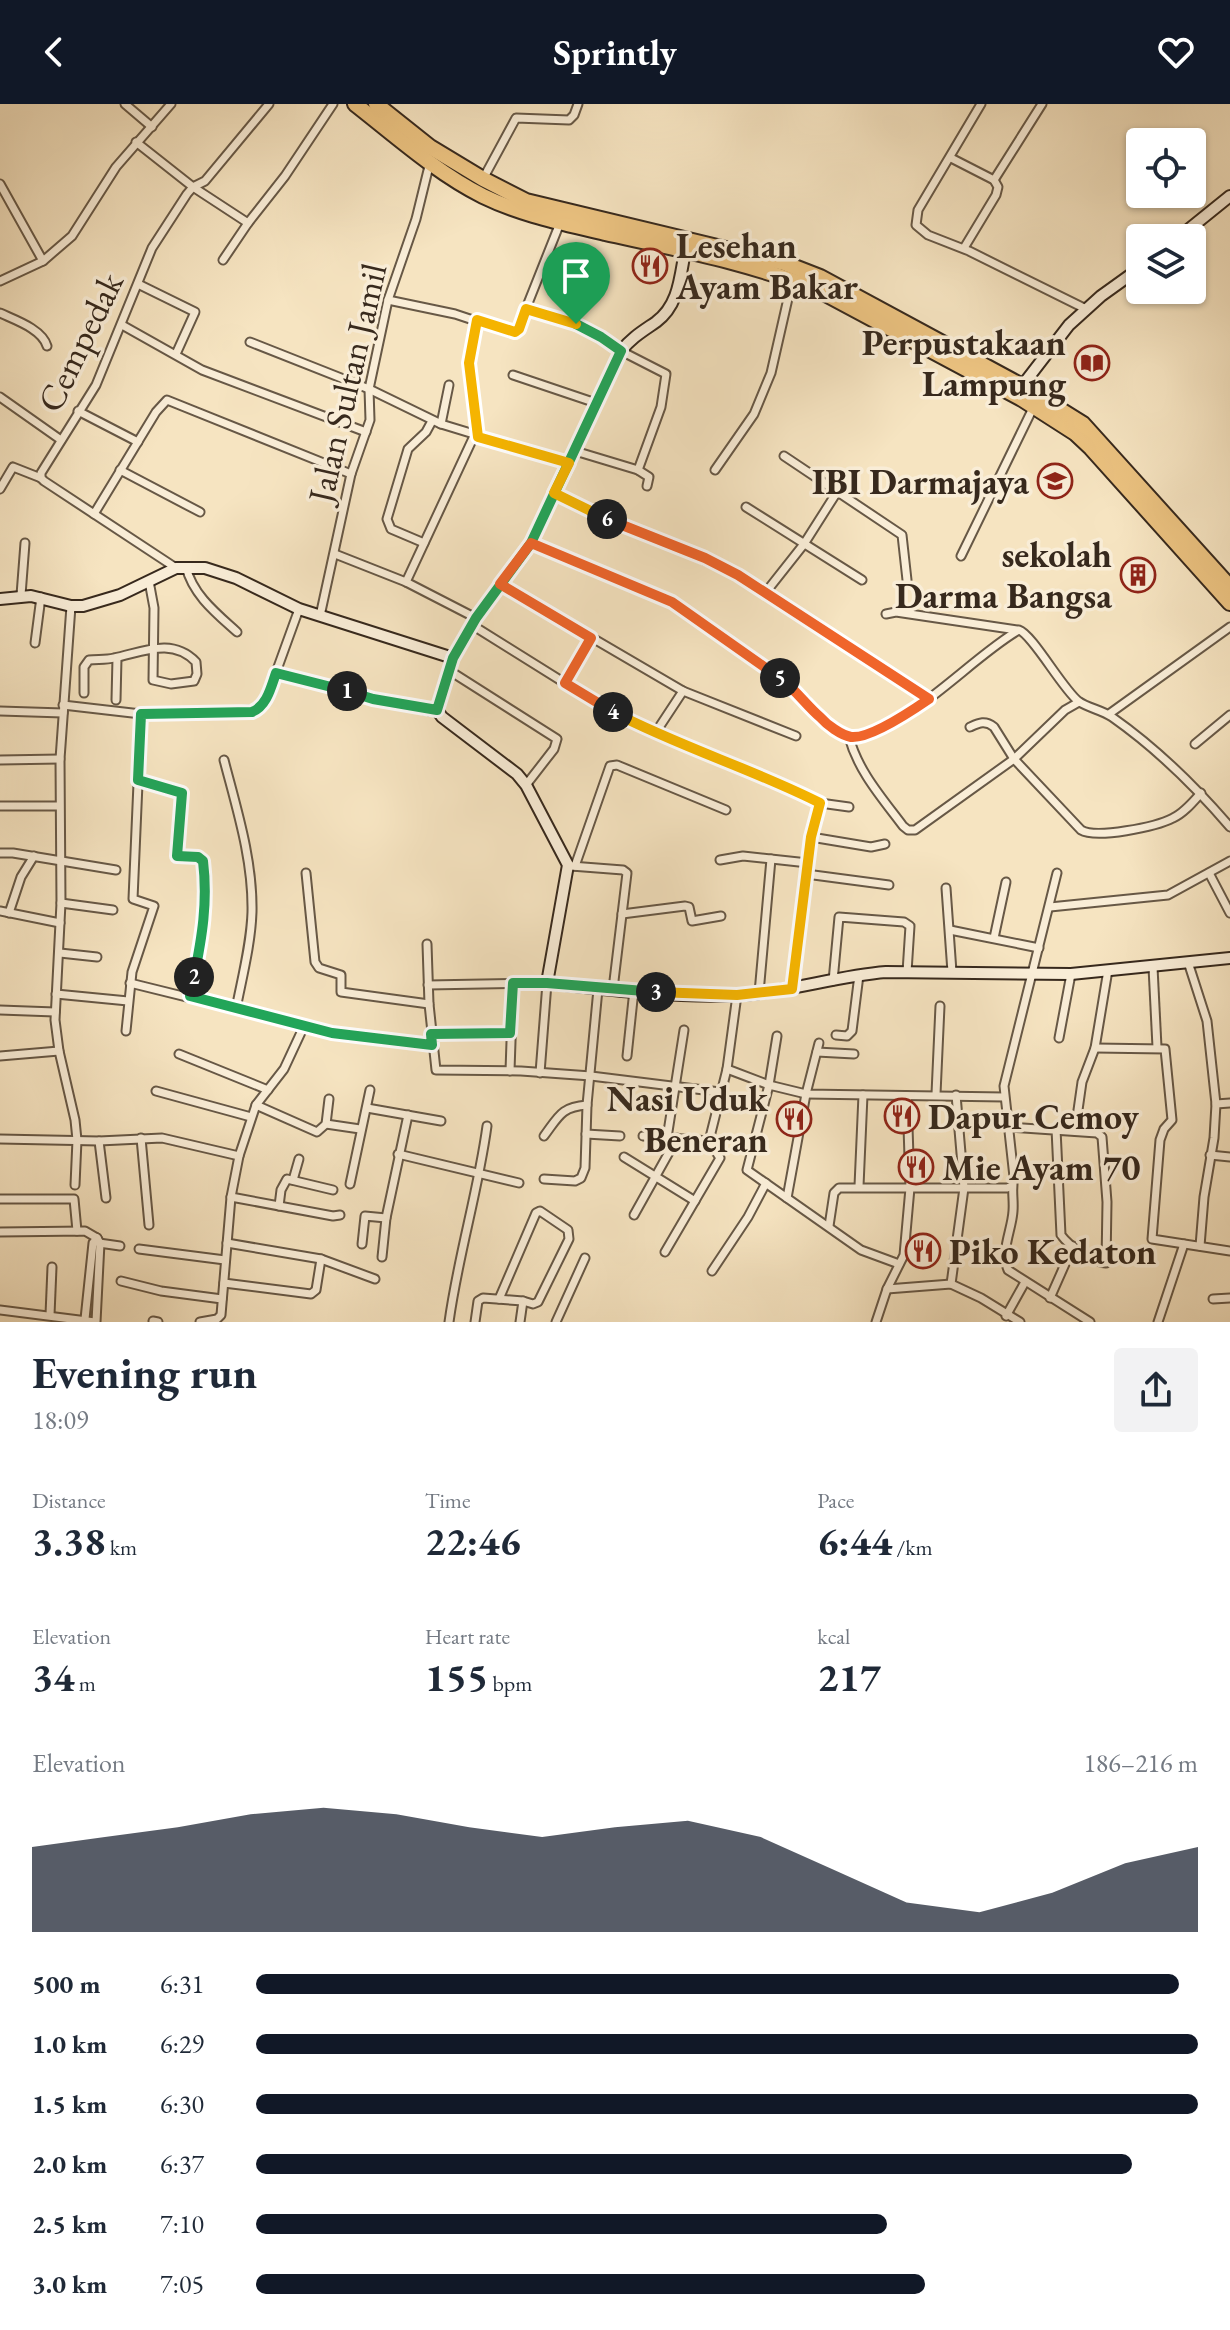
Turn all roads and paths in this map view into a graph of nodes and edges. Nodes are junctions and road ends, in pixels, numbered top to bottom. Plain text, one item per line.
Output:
1 (125, 104) edge
2 (171, 104) edge
3 (269, 104) edge
4 (333, 104) edge
5 (355, 104) edge
6 (376, 104) edge
7 (578, 104) edge
8 (981, 104) edge
9 (1042, 104) edge
10 (152, 127) junction
11 (136, 142) junction
12 (951, 158) junction
13 (430, 162) junction
14 (483, 179) junction
15 (994, 180) junction
16 (0, 184) edge
17 (193, 187) junction
18 (1230, 196) edge
19 (248, 223) junction
20 (560, 223) junction
21 (1195, 224) edge
22 (964, 248) junction
23 (685, 251) junction
24 (223, 260) dead end
25 (43, 261) junction
26 (792, 279) junction
27 (1126, 279) edge
28 (0, 281) edge
29 (138, 284) junction
30 (388, 300) junction
31 (856, 303) junction
32 (526, 309) junction
33 (1086, 309) junction
34 (0, 313) edge
35 (477, 320) junction
36 (122, 325) junction
37 (250, 342) dead end
38 (47, 346) dead end
39 (621, 351) junction
40 (176, 354) junction
41 (974, 367) junction
42 (513, 375) dead end
43 (449, 385) dead end
44 (1022, 386) junction
45 (369, 389) junction
46 (0, 397) edge
47 (596, 403) junction
48 (1034, 406) junction
49 (78, 411) junction
50 (436, 422) junction
51 (366, 432) junction
52 (476, 436) junction
53 (61, 440) junction
54 (138, 442) junction
55 (575, 451) junction
56 (784, 456) dead end
57 (569, 463) junction
58 (120, 470) junction
59 (638, 470) junction
60 (715, 470) dead end
61 (351, 474) junction
62 (41, 478) junction
63 (647, 486) dead end
64 (0, 489) edge
65 (837, 492) junction
66 (554, 493) junction
67 (746, 507) dead end
68 (200, 512) dead end
69 (94, 514) junction
70 (1159, 516) junction
71 (25, 543) dead end
72 (424, 543) junction
73 (531, 543) junction
74 (804, 544) junction
75 (335, 554) junction
76 (961, 556) dead end
77 (181, 568) junction
78 (862, 580) dead end
79 (907, 580) dead end
80 (149, 581) junction
81 (406, 582) junction
82 (500, 584) junction
83 (1230, 587) edge
84 (766, 592) junction
85 (21, 595) junction
86 (41, 597) junction
87 (0, 599) edge
88 (1230, 603) edge
89 (71, 606) junction
90 (299, 609) junction
91 (886, 614) dead end
92 (320, 616) junction
93 (474, 622) junction
94 (1230, 627) edge
95 (1019, 630) junction
96 (237, 632) dead end
97 (591, 638) junction
98 (35, 643) dead end
99 (155, 648) junction
100 (117, 658) junction
101 (453, 658) junction
102 (450, 671) junction
103 (276, 673) junction
104 (565, 683) junction
105 (683, 691) junction
106 (84, 693) dead end
107 (929, 699) junction
108 (116, 700) dead end
109 (1079, 702) junction
110 (63, 709) junction
111 (437, 710) junction
112 (0, 711) edge
113 (141, 714) junction
114 (1109, 714) junction
115 (1230, 715) edge
116 (970, 727) dead end
117 (656, 732) junction
118 (796, 736) dead end
119 (849, 737) junction
120 (1195, 744) dead end
121 (60, 759) junction
122 (1014, 759) junction
123 (0, 760) edge
124 (224, 760) dead end
125 (138, 780) junction
126 (526, 785) junction
127 (1201, 793) junction
128 (820, 803) junction
129 (0, 806) edge
130 (58, 806) junction
131 (849, 807) dead end
132 (726, 810) dead end
133 (1230, 827) edge
134 (811, 837) junction
135 (885, 844) dead end
136 (0, 853) edge
137 (34, 856) junction
138 (771, 859) junction
139 (720, 860) dead end
140 (1230, 861) edge
141 (62, 862) junction
142 (808, 863) junction
143 (572, 866) junction
144 (116, 870) dead end
145 (306, 873) dead end
146 (1057, 873) dead end
147 (1209, 873) junction
148 (806, 874) junction
149 (1006, 882) dead end
150 (889, 885) dead end
151 (946, 888) dead end
152 (61, 903) junction
153 (1050, 907) junction
154 (113, 910) dead end
155 (4, 912) edge
156 (1230, 913) edge
157 (622, 914) junction
158 (721, 916) dead end
159 (60, 923) junction
160 (950, 930) junction
161 (994, 938) junction
162 (427, 944) dead end
163 (1039, 948) junction
164 (60, 953) junction
165 (97, 957) dead end
166 (1230, 958) edge
167 (1188, 962) junction
168 (1153, 967) junction
169 (1108, 970) junction
170 (907, 972) junction
171 (952, 972) junction
172 (1071, 974) junction
173 (859, 975) junction
174 (1033, 975) junction
175 (833, 981) junction
176 (130, 983) junction
177 (513, 983) junction
178 (547, 983) junction
179 (428, 985) junction
180 (598, 989) junction
181 (613, 989) junction
182 (792, 989) junction
183 (634, 990) junction
184 (759, 993) junction
185 (56, 994) junction
186 (737, 995) junction
187 (190, 996) junction
188 (128, 1001) junction
189 (429, 1004) junction
190 (940, 1006) dead end
191 (236, 1009) junction
192 (0, 1010) edge
193 (55, 1012) junction
194 (304, 1026) junction
195 (684, 1030) dead end
196 (126, 1031) dead end
197 (510, 1033) junction
198 (431, 1034) junction
199 (836, 1035) dead end
200 (777, 1036) dead end
201 (1059, 1038) dead end
202 (432, 1045) junction
203 (1157, 1047) junction
204 (1095, 1048) junction
205 (59, 1051) junction
206 (179, 1054) dead end
207 (854, 1054) dead end
208 (0, 1056) edge
209 (627, 1056) dead end
210 (727, 1069) junction
211 (510, 1071) junction
212 (540, 1073) junction
213 (591, 1076) junction
214 (769, 1085) junction
215 (674, 1086) junction
216 (268, 1090) junction
217 (370, 1090) dead end
218 (156, 1091) dead end
219 (720, 1092) junction
220 (806, 1094) junction
221 (936, 1094) junction
222 (863, 1095) junction
223 (956, 1095) junction
224 (907, 1096) junction
225 (1004, 1097) junction
226 (329, 1099) dead end
227 (1230, 1103) edge
228 (1216, 1104) junction
229 (256, 1105) junction
230 (587, 1105) junction
231 (367, 1108) junction
232 (408, 1115) junction
233 (251, 1117) junction
234 (441, 1121) dead end
235 (326, 1124) junction
236 (487, 1126) dead end
237 (1010, 1127) junction
238 (360, 1129) junction
239 (1056, 1129) junction
240 (1075, 1131) junction
241 (586, 1134) junction
242 (544, 1136) dead end
243 (620, 1136) dead end
244 (643, 1136) dead end
245 (141, 1138) junction
246 (667, 1138) junction
247 (677, 1138) junction
248 (0, 1139) edge
249 (77, 1140) junction
250 (99, 1141) junction
251 (709, 1141) junction
252 (398, 1154) junction
253 (1210, 1155) junction
254 (239, 1156) junction
255 (624, 1157) dead end
256 (1230, 1157) edge
257 (299, 1159) dead end
258 (481, 1174) junction
259 (657, 1175) junction
260 (544, 1179) dead end
261 (293, 1180) junction
262 (519, 1183) dead end
263 (766, 1183) junction
264 (350, 1184) dead end
265 (75, 1185) dead end
266 (859, 1186) junction
267 (1012, 1186) junction
268 (910, 1188) junction
269 (964, 1188) junction
270 (333, 1190) dead end
271 (231, 1197) junction
272 (106, 1198) dead end
273 (787, 1198) junction
274 (0, 1199) edge
275 (695, 1201) junction
276 (279, 1206) junction
277 (340, 1215) dead end
278 (634, 1215) dead end
279 (386, 1218) junction
280 (149, 1225) dead end
281 (829, 1226) junction
282 (77, 1231) junction
283 (0, 1232) edge
284 (97, 1241) junction
285 (227, 1243) junction
286 (362, 1244) dead end
287 (1184, 1244) junction
288 (120, 1246) dead end
289 (1073, 1246) junction
290 (1200, 1246) junction
291 (139, 1249) dead end
292 (1230, 1251) edge
293 (665, 1252) dead end
294 (382, 1257) dead end
295 (585, 1258) dead end
296 (321, 1259) junction
297 (225, 1260) junction
298 (899, 1264) junction
299 (52, 1267) dead end
300 (712, 1271) dead end
301 (375, 1279) dead end
302 (121, 1281) dead end
303 (1025, 1282) junction
304 (224, 1283) junction
305 (951, 1284) junction
306 (887, 1289) junction
307 (1050, 1298) junction
308 (1230, 1298) edge
309 (222, 1299) junction
310 (499, 1299) junction
311 (1213, 1299) dead end
312 (523, 1301) junction
313 (0, 1310) edge
314 (1006, 1316) junction
315 (46, 1317) edge
316 (85, 1319) junction
317 (95, 1322) edge
318 (200, 1322) edge
319 (449, 1322) edge
320 (475, 1322) edge
321 (520, 1322) edge
322 (556, 1322) edge
323 (876, 1322) edge
324 (1020, 1322) edge
325 (1090, 1322) edge
326 (1158, 1322) edge

1 - 10 street
2 - 10 street
3 - 17 street, Cempedak
4 - 19 street
5 - 13 highway
6 - 14 highway
7 - 14 street
8 - 12 street
9 - 15 street
10 - 11 street
11 - 17 street
11 - 25 street
12 - 15 street
12 - 22 street
13 - 20 highway
13 - 30 street, Jalan Sultan Jamil
14 - 31 highway
15 - 22 street
16 - 25 street
17 - 19 street
17 - 29 street, Cempedak
18 - 21 street
19 - 24 street
20 - 23 highway
20 - 32 street
22 - 33 street
23 - 26 highway
23 - 39 street
25 - 28 street
26 - 31 highway
26 - 60 street
27 - 33 street
29 - 36 street, Cempedak
29 - 40 street
30 - 35 street
30 - 45 street, Jalan Sultan Jamil
31 - 41 highway
32 - 35 street
32 - 39 street
33 - 44 street
34 - 38 street
35 - 52 street
36 - 40 street
36 - 49 street, Cempedak
37 - 45 street
39 - 47 street
39 - 59 street
40 - 51 street
41 - 44 highway
41 - 48 highway
42 - 47 street
43 - 50 street
44 - 70 highway
45 - 50 street
45 - 51 street, Jalan Sultan Jamil
46 - 53 street
47 - 55 street
48 - 70 highway
48 - 76 street
49 - 53 street, Cempedak
49 - 54 street
50 - 52 street
50 - 72 street, Jalan Sultan Jamil
51 - 61 street, Jalan Sultan Jamil
52 - 57 street
52 - 72 street
53 - 62 street, Cempedak
54 - 58 street
54 - 61 street
55 - 57 street
55 - 59 street
56 - 65 street
57 - 66 street
58 - 68 street
58 - 69 street
59 - 63 street
61 - 75 street, Jalan Sultan Jamil
62 - 64 street
62 - 69 street
65 - 74 street
65 - 79 street
66 - 73 street
66 - 84 street
67 - 74 street
69 - 77 street
70 - 83 highway
70 - 88 highway
71 - 85 street
72 - 81 street
73 - 82 street
73 - 119 street
74 - 78 street
74 - 84 street
75 - 81 street
75 - 92 street, Jalan Sultan Jamil
77 - 80 street
77 - 90 street
77 - 96 street
80 - 89 street
80 - 99 street
81 - 93 street
82 - 93 street
82 - 97 street
84 - 107 street
85 - 86 street
85 - 87 street
86 - 89 street
86 - 98 street
89 - 110 street
90 - 92 street
90 - 103 street
91 - 95 street
92 - 101 street
93 - 101 street
93 - 104 street
94 - 114 street
95 - 107 street
95 - 109 street
97 - 104 street
97 - 105 street
99 - 99 street
99 - 100 street
100 - 106 street
100 - 108 street
101 - 102 street
102 - 111 street
102 - 126 street
103 - 111 street
103 - 113 street
104 - 117 street
105 - 117 street
105 - 118 street
107 - 119 street
109 - 114 street
109 - 122 street
110 - 112 street
110 - 113 street
110 - 121 street
111 - 126 street
113 - 125 street
114 - 127 street
115 - 120 street
116 - 122 street
117 - 128 street
119 - 122 street
121 - 123 street
121 - 130 street
122 - 127 street
124 - 191 street
125 - 176 street
125 - 187 street
126 - 143 street
127 - 133 street
128 - 131 street
128 - 134 street
129 - 130 street
130 - 141 street
132 - 143 street
134 - 135 street
134 - 142 street
136 - 137 street
137 - 141 street
137 - 155 street
138 - 139 street
138 - 142 street
138 - 184 street
140 - 147 street
141 - 144 street
141 - 152 street
142 - 148 street
143 - 157 street
143 - 178 street
145 - 189 street
146 - 153 street
147 - 153 street
147 - 156 street
148 - 150 street
148 - 182 street
149 - 161 street
151 - 160 street
152 - 154 street
152 - 159 street
153 - 163 street
155 - 159 street
157 - 158 street
157 - 181 street
159 - 164 street
160 - 161 street
160 - 171 street
161 - 163 street
162 - 179 street
163 - 174 street
164 - 165 street
164 - 185 street
166 - 167 street
167 - 168 street
167 - 228 street
168 - 169 street
168 - 203 street
169 - 172 street
169 - 204 street
170 - 171 street
170 - 173 street
170 - 175 street
171 - 174 street
172 - 174 street
172 - 201 street
173 - 175 street
173 - 199 street
174 - 225 street
175 - 182 street
176 - 187 street
176 - 188 street
177 - 178 street
177 - 179 street
177 - 197 street
178 - 180 street
178 - 212 street
179 - 189 street
180 - 181 street
180 - 213 street
181 - 183 street
182 - 184 street
183 - 186 street
183 - 209 street
184 - 186 street
185 - 188 street
185 - 193 street
186 - 210 street
187 - 191 street
188 - 196 street
189 - 198 street
190 - 221 street
191 - 194 street
192 - 193 street
193 - 205 street
194 - 202 street
194 - 216 street
195 - 215 street
197 - 198 street
197 - 211 street
198 - 202 street
200 - 214 street
202 - 211 street
203 - 204 street
203 - 287 street
204 - 240 street
205 - 208 street
205 - 249 street
206 - 216 street
207 - 220 street
210 - 214 street
210 - 219 street
211 - 212 street
212 - 213 street
213 - 215 street
213 - 230 street
214 - 220 street
214 - 263 street
215 - 219 street
215 - 246 street
216 - 229 street
217 - 231 street
218 - 233 street
219 - 251 street
220 - 222 street
220 - 273 street
221 - 223 street
221 - 224 street
222 - 224 street
222 - 266 street
223 - 225 street
223 - 269 street
224 - 268 street
225 - 237 street
226 - 235 street
227 - 228 street
228 - 253 street
229 - 233 street
229 - 235 street
230 - 241 street
230 - 242 street
231 - 232 street
231 - 238 street
232 - 234 street
232 - 252 street
233 - 254 street
235 - 238 street
236 - 258 street
237 - 239 street
237 - 267 street
238 - 264 street
239 - 240 street
239 - 289 street
240 - 289 street
241 - 243 street
241 - 260 street
244 - 246 street
245 - 250 street
245 - 254 street
245 - 280 street
246 - 247 street
247 - 251 street
247 - 259 street
248 - 249 street
249 - 250 street
249 - 265 street
250 - 272 street
251 - 275 street
252 - 258 street
252 - 279 street
253 - 256 street
253 - 290 street
254 - 271 street
255 - 259 street
257 - 261 street
258 - 262 street
258 - 319 street
259 - 275 street
259 - 278 street
261 - 270 street
261 - 276 street
263 - 273 street
263 - 300 street
266 - 268 street
266 - 281 street
267 - 269 street
267 - 303 street
268 - 269 street
268 - 298 street
269 - 305 street
271 - 276 street
271 - 285 street
273 - 281 street
274 - 282 street
275 - 293 street
276 - 277 street
279 - 286 street
279 - 294 street
281 - 298 street
282 - 283 street
282 - 284 street
284 - 288 street
284 - 316 street
284 - 317 street
285 - 296 street
285 - 297 street
287 - 290 street
287 - 326 street
289 - 307 street
290 - 292 street
291 - 297 street
295 - 322 street
296 - 301 street
296 - 304 street
297 - 304 street
298 - 306 street
299 - 315 street
302 - 309 street
303 - 307 street
303 - 314 street
304 - 309 street
305 - 306 street
305 - 314 street
306 - 323 street
307 - 325 street
308 - 311 street
309 - 318 street
310 - 312 street
310 - 312 street
310 - 320 street
312 - 321 street
313 - 315 street
314 - 324 street
315 - 316 street
316 - 317 street

